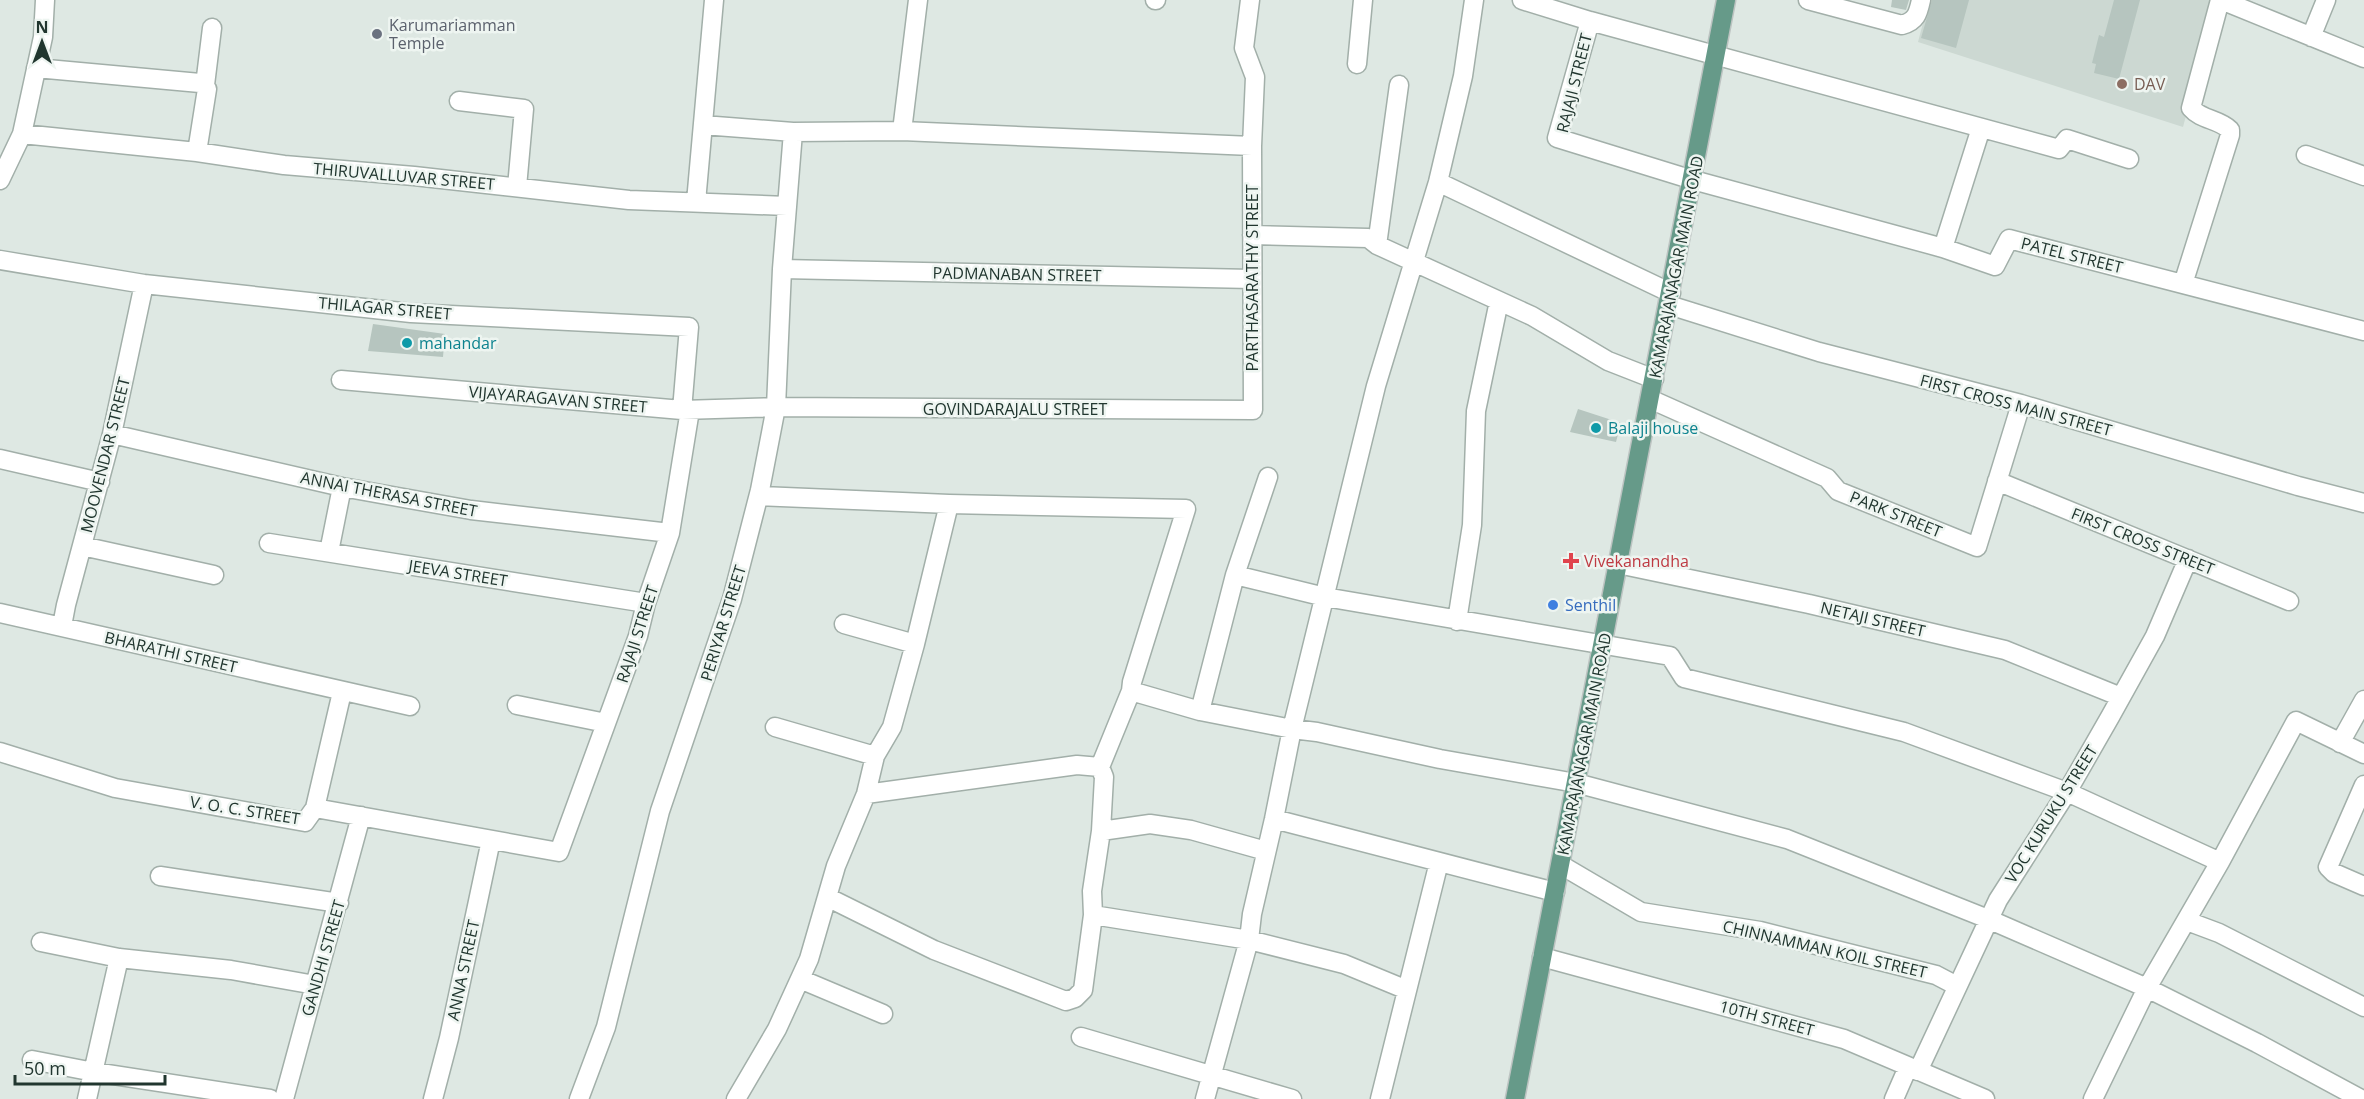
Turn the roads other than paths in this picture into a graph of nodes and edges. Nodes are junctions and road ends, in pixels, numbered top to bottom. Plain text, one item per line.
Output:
1 (45, 0) edge
2 (714, 0) edge
3 (918, 0) edge
4 (1250, 0) edge
5 (1363, 0) edge
6 (1473, 0) edge
7 (1522, 0) edge
8 (1726, 0) edge
9 (1808, 0) edge
10 (1921, 0) edge
11 (2221, 0) edge
12 (2326, 0) edge
13 (1590, 21) junction
14 (212, 28) dead end
15 (2311, 37) junction
16 (1717, 56) junction
17 (2364, 58) edge
18 (1357, 64) dead end
19 (36, 68) junction
20 (204, 85) junction
21 (1398, 85) dead end
22 (459, 101) dead end
23 (703, 125) junction
24 (1981, 128) junction
25 (902, 131) junction
26 (793, 132) junction
27 (22, 134) junction
28 (1252, 146) junction
29 (197, 152) junction
30 (2306, 155) dead end
31 (2129, 159) dead end
32 (2, 171) edge
33 (2364, 176) edge
34 (1693, 180) junction
35 (1438, 182) junction
36 (518, 187) junction
37 (696, 202) junction
38 (787, 206) junction
39 (1251, 235) junction
40 (1377, 245) junction
41 (1943, 248) junction
42 (0, 260) edge
43 (1416, 261) junction
44 (782, 269) junction
45 (1252, 279) junction
46 (144, 284) junction
47 (2183, 284) junction
48 (1670, 299) junction
49 (1499, 301) junction
50 (2364, 332) edge
51 (1654, 379) junction
52 (341, 380) dead end
53 (1650, 399) junction
54 (2020, 404) junction
55 (776, 407) junction
56 (686, 410) junction
57 (1253, 410) joint
58 (112, 434) junction
59 (0, 459) edge
60 (1269, 477) dead end
61 (1997, 481) junction
62 (100, 482) junction
63 (342, 487) junction
64 (759, 496) junction
65 (2364, 503) edge
66 (949, 504) junction
67 (670, 533) junction
68 (269, 543) dead end
69 (82, 546) junction
70 (329, 552) junction
71 (2188, 559) junction
72 (1618, 564) junction
73 (214, 575) dead end
74 (1235, 575) junction
75 (1325, 597) junction
76 (2289, 601) dead end
77 (646, 603) junction
78 (0, 613) edge
79 (1457, 621) junction
80 (844, 624) dead end
81 (62, 626) junction
82 (915, 644) junction
83 (1603, 644) junction
84 (1131, 691) junction
85 (342, 692) junction
86 (2121, 697) junction
87 (2364, 700) edge
88 (517, 705) dead end
89 (410, 706) dead end
90 (1200, 711) junction
91 (606, 723) junction
92 (775, 727) dead end
93 (1292, 729) junction
94 (2340, 743) junction
95 (0, 753) edge
96 (2364, 754) edge
97 (876, 756) junction
98 (1100, 767) junction
99 (1576, 783) junction
100 (2364, 786) edge
101 (2067, 792) junction
102 (866, 794) junction
103 (315, 808) junction
104 (361, 816) junction
105 (1274, 819) junction
106 (1101, 831) junction
107 (491, 840) junction
108 (1266, 851) junction
109 (559, 852) joint
110 (1439, 862) junction
111 (2220, 862) junction
112 (1561, 865) junction
113 (160, 876) dead end
114 (2364, 886) edge
115 (1555, 892) junction
116 (827, 897) junction
117 (339, 903) junction
118 (1093, 915) junction
119 (1988, 919) junction
120 (2187, 921) junction
121 (1249, 940) junction
122 (41, 942) dead end
123 (1542, 957) junction
124 (119, 958) junction
125 (800, 979) junction
126 (315, 985) junction
127 (1957, 986) junction
128 (2147, 988) junction
129 (1407, 990) junction
130 (2364, 1007) edge
131 (883, 1014) dead end
132 (1081, 1037) dead end
133 (32, 1060) dead end
134 (1913, 1069) junction
135 (94, 1072) junction
136 (1212, 1076) junction
137 (87, 1099) edge
138 (270, 1099) edge
139 (284, 1099) edge
140 (433, 1099) edge
141 (579, 1099) edge
142 (736, 1099) edge
143 (1205, 1099) edge
144 (1292, 1099) edge
145 (1380, 1099) edge
146 (1515, 1099) edge
147 (1894, 1099) edge
148 (1985, 1099) edge
149 (2093, 1099) edge
150 (2361, 1099) edge

1 - 19 street
2 - 23 street
3 - 25 street
4 - 28 street, PARTHASARATHY STREET
5 - 18 street
6 - 35 street
7 - 13 street
8 - 16 main road, KAMARAJANAGAR MAIN ROAD
9 - 10 street
11 - 15 street
11 - 47 street
12 - 15 street
13 - 16 street, RAJAJI STREET
13 - 34 street, RAJAJI STREET
14 - 20 street
15 - 17 street
16 - 24 street, RAJAJI STREET
16 - 34 main road, KAMARAJANAGAR MAIN ROAD
19 - 20 street
19 - 27 street
20 - 29 street
21 - 40 street
22 - 36 street
23 - 26 street
23 - 37 street
24 - 31 street, RAJAJI STREET
24 - 41 street
25 - 26 street
25 - 28 street
26 - 38 street, PERIYAR STREET
27 - 29 street, THIRUVALLUVAR STREET
27 - 32 street
28 - 39 street, PARTHASARATHY STREET
29 - 36 street, THIRUVALLUVAR STREET
30 - 33 street
34 - 41 street, PATEL STREET
34 - 48 main road, KAMARAJANAGAR MAIN ROAD
35 - 43 street
35 - 48 street, FIRST CROSS MAIN STREET
36 - 37 street, THIRUVALLUVAR STREET
37 - 38 street, THIRUVALLUVAR STREET
38 - 44 street, PERIYAR STREET
39 - 40 street
39 - 45 street, PARTHASARATHY STREET
40 - 43 street
41 - 47 street, PATEL STREET
42 - 46 street, THILAGAR STREET
43 - 49 street
43 - 75 street
44 - 45 street, PADMANABAN STREET
44 - 55 street, PERIYAR STREET
45 - 57 street, PARTHASARATHY STREET
46 - 56 street, THILAGAR STREET
46 - 58 street, MOOVENDAR STREET
47 - 50 street, PATEL STREET
48 - 51 main road, KAMARAJANAGAR MAIN ROAD
48 - 54 street, FIRST CROSS MAIN STREET
49 - 51 street
49 - 79 street
51 - 53 main road, KAMARAJANAGAR MAIN ROAD
52 - 56 street, VIJAYARAGAVAN STREET
53 - 61 street, PARK STREET
53 - 72 main road, KAMARAJANAGAR MAIN ROAD
54 - 61 street, PARK STREET
54 - 65 street, FIRST CROSS MAIN STREET
55 - 56 street, VIJAYARAGAVAN STREET
55 - 57 street, GOVINDARAJALU STREET
55 - 64 street, PERIYAR STREET
56 - 67 street, RAJAJI STREET
58 - 62 street, MOOVENDAR STREET
58 - 63 street, ANNAI THERASA STREET
59 - 62 street
60 - 74 street
61 - 71 street, FIRST CROSS STREET
62 - 69 street, MOOVENDAR STREET
63 - 67 street, ANNAI THERASA STREET
63 - 70 street
64 - 66 street
64 - 141 street, PERIYAR STREET
66 - 82 street
66 - 84 street
67 - 77 street, RAJAJI STREET
68 - 70 street, JEEVA STREET
69 - 73 street
69 - 81 street, MOOVENDAR STREET
70 - 77 street, JEEVA STREET
71 - 76 street, FIRST CROSS STREET
71 - 86 street, VOC KURUKU STREET
72 - 83 main road, KAMARAJANAGAR MAIN ROAD
72 - 86 street, NETAJI STREET
74 - 75 street
74 - 90 street
75 - 79 street
75 - 93 street
77 - 91 street, RAJAJI STREET
78 - 81 street, BHARATHI STREET
79 - 83 street
80 - 82 street
81 - 85 street, BHARATHI STREET
82 - 97 street
83 - 99 main road, KAMARAJANAGAR MAIN ROAD
83 - 101 street
84 - 90 street
84 - 98 street
85 - 89 street, BHARATHI STREET
85 - 103 street
86 - 101 street, VOC KURUKU STREET
87 - 94 street
88 - 91 street
90 - 93 street
91 - 109 street, RAJAJI STREET
92 - 97 street
93 - 99 street
93 - 105 street
94 - 96 street
94 - 111 street
95 - 103 street, V. O. C. STREET
97 - 102 street
98 - 102 street
98 - 106 street
99 - 112 main road, KAMARAJANAGAR MAIN ROAD
99 - 119 street
100 - 114 street
101 - 111 street
101 - 119 street, VOC KURUKU STREET
102 - 116 street
103 - 104 street, V. O. C. STREET
104 - 107 street, V. O. C. STREET
104 - 117 street, GANDHI STREET
105 - 108 street
105 - 110 street
106 - 108 street
106 - 118 street
107 - 109 street, V. O. C. STREET
107 - 140 street, ANNA STREET
108 - 121 street
110 - 115 street
110 - 129 street
111 - 120 street
112 - 115 main road, KAMARAJANAGAR MAIN ROAD
112 - 127 street, CHINNAMMAN KOIL STREET
113 - 117 street
115 - 123 main road, KAMARAJANAGAR MAIN ROAD
116 - 118 street
116 - 125 street
117 - 126 street, GANDHI STREET
118 - 121 street
119 - 127 street, VOC KURUKU STREET
119 - 128 street
120 - 128 street
120 - 130 street
121 - 129 street
121 - 136 street
122 - 124 street
123 - 134 street, 10TH STREET
123 - 146 main road, KAMARAJANAGAR MAIN ROAD
124 - 126 street
124 - 135 street
125 - 131 street
125 - 142 street
126 - 139 street, GANDHI STREET
127 - 134 street, VOC KURUKU STREET
128 - 149 street
128 - 150 street
129 - 145 street
132 - 136 street
133 - 135 street
134 - 147 street, VOC KURUKU STREET
134 - 148 street, 10TH STREET
135 - 137 street
135 - 138 street
136 - 143 street
136 - 144 street

